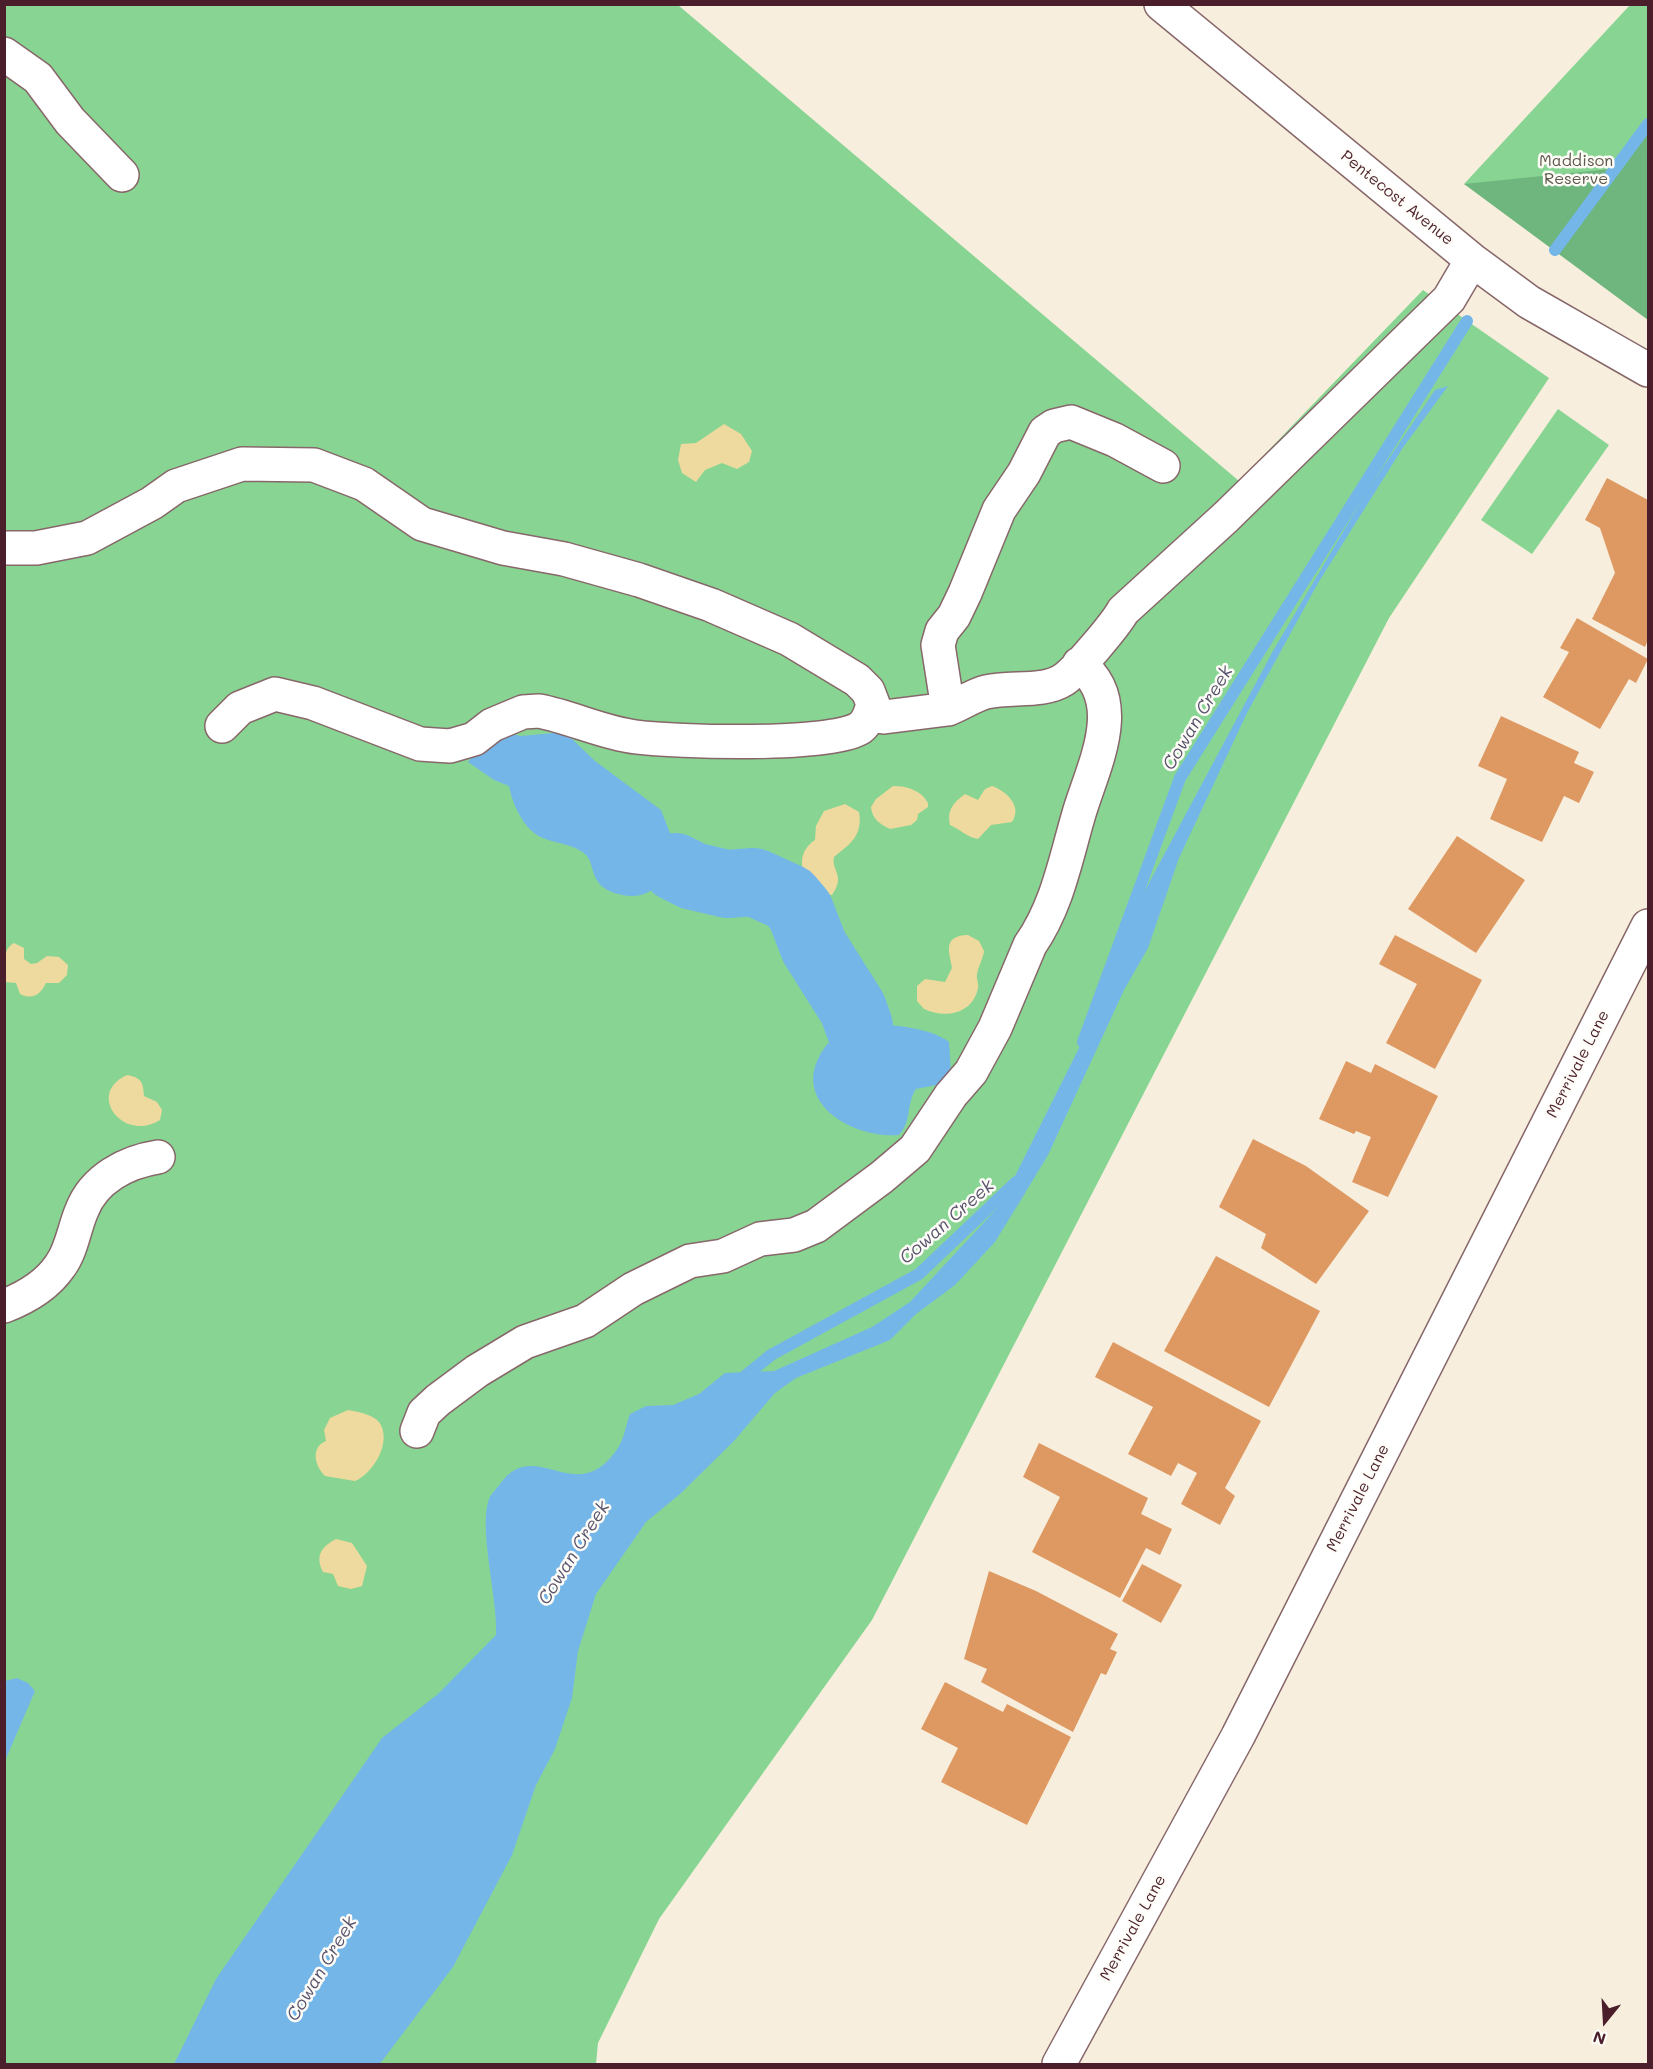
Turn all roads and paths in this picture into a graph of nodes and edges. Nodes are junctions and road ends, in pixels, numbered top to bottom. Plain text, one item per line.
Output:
1 (1161, 4) edge
2 (4, 54) edge
3 (122, 175) dead end
4 (1472, 260) junction
5 (1648, 370) edge
6 (1163, 466) dead end
7 (4, 548) edge
8 (1079, 664) junction
9 (948, 709) junction
10 (870, 715) junction
11 (222, 726) dead end
12 (1648, 926) edge
13 (158, 1157) dead end
14 (4, 1306) edge
15 (417, 1431) dead end
16 (1059, 2064) edge

1 - 4 street, Pentecost Avenue
2 - 3 street
4 - 5 street, Pentecost Avenue
4 - 8 street
6 - 9 street
7 - 10 street
8 - 9 street
8 - 15 street
9 - 10 street
10 - 11 street
12 - 16 street, Merrivale Lane
13 - 14 street

